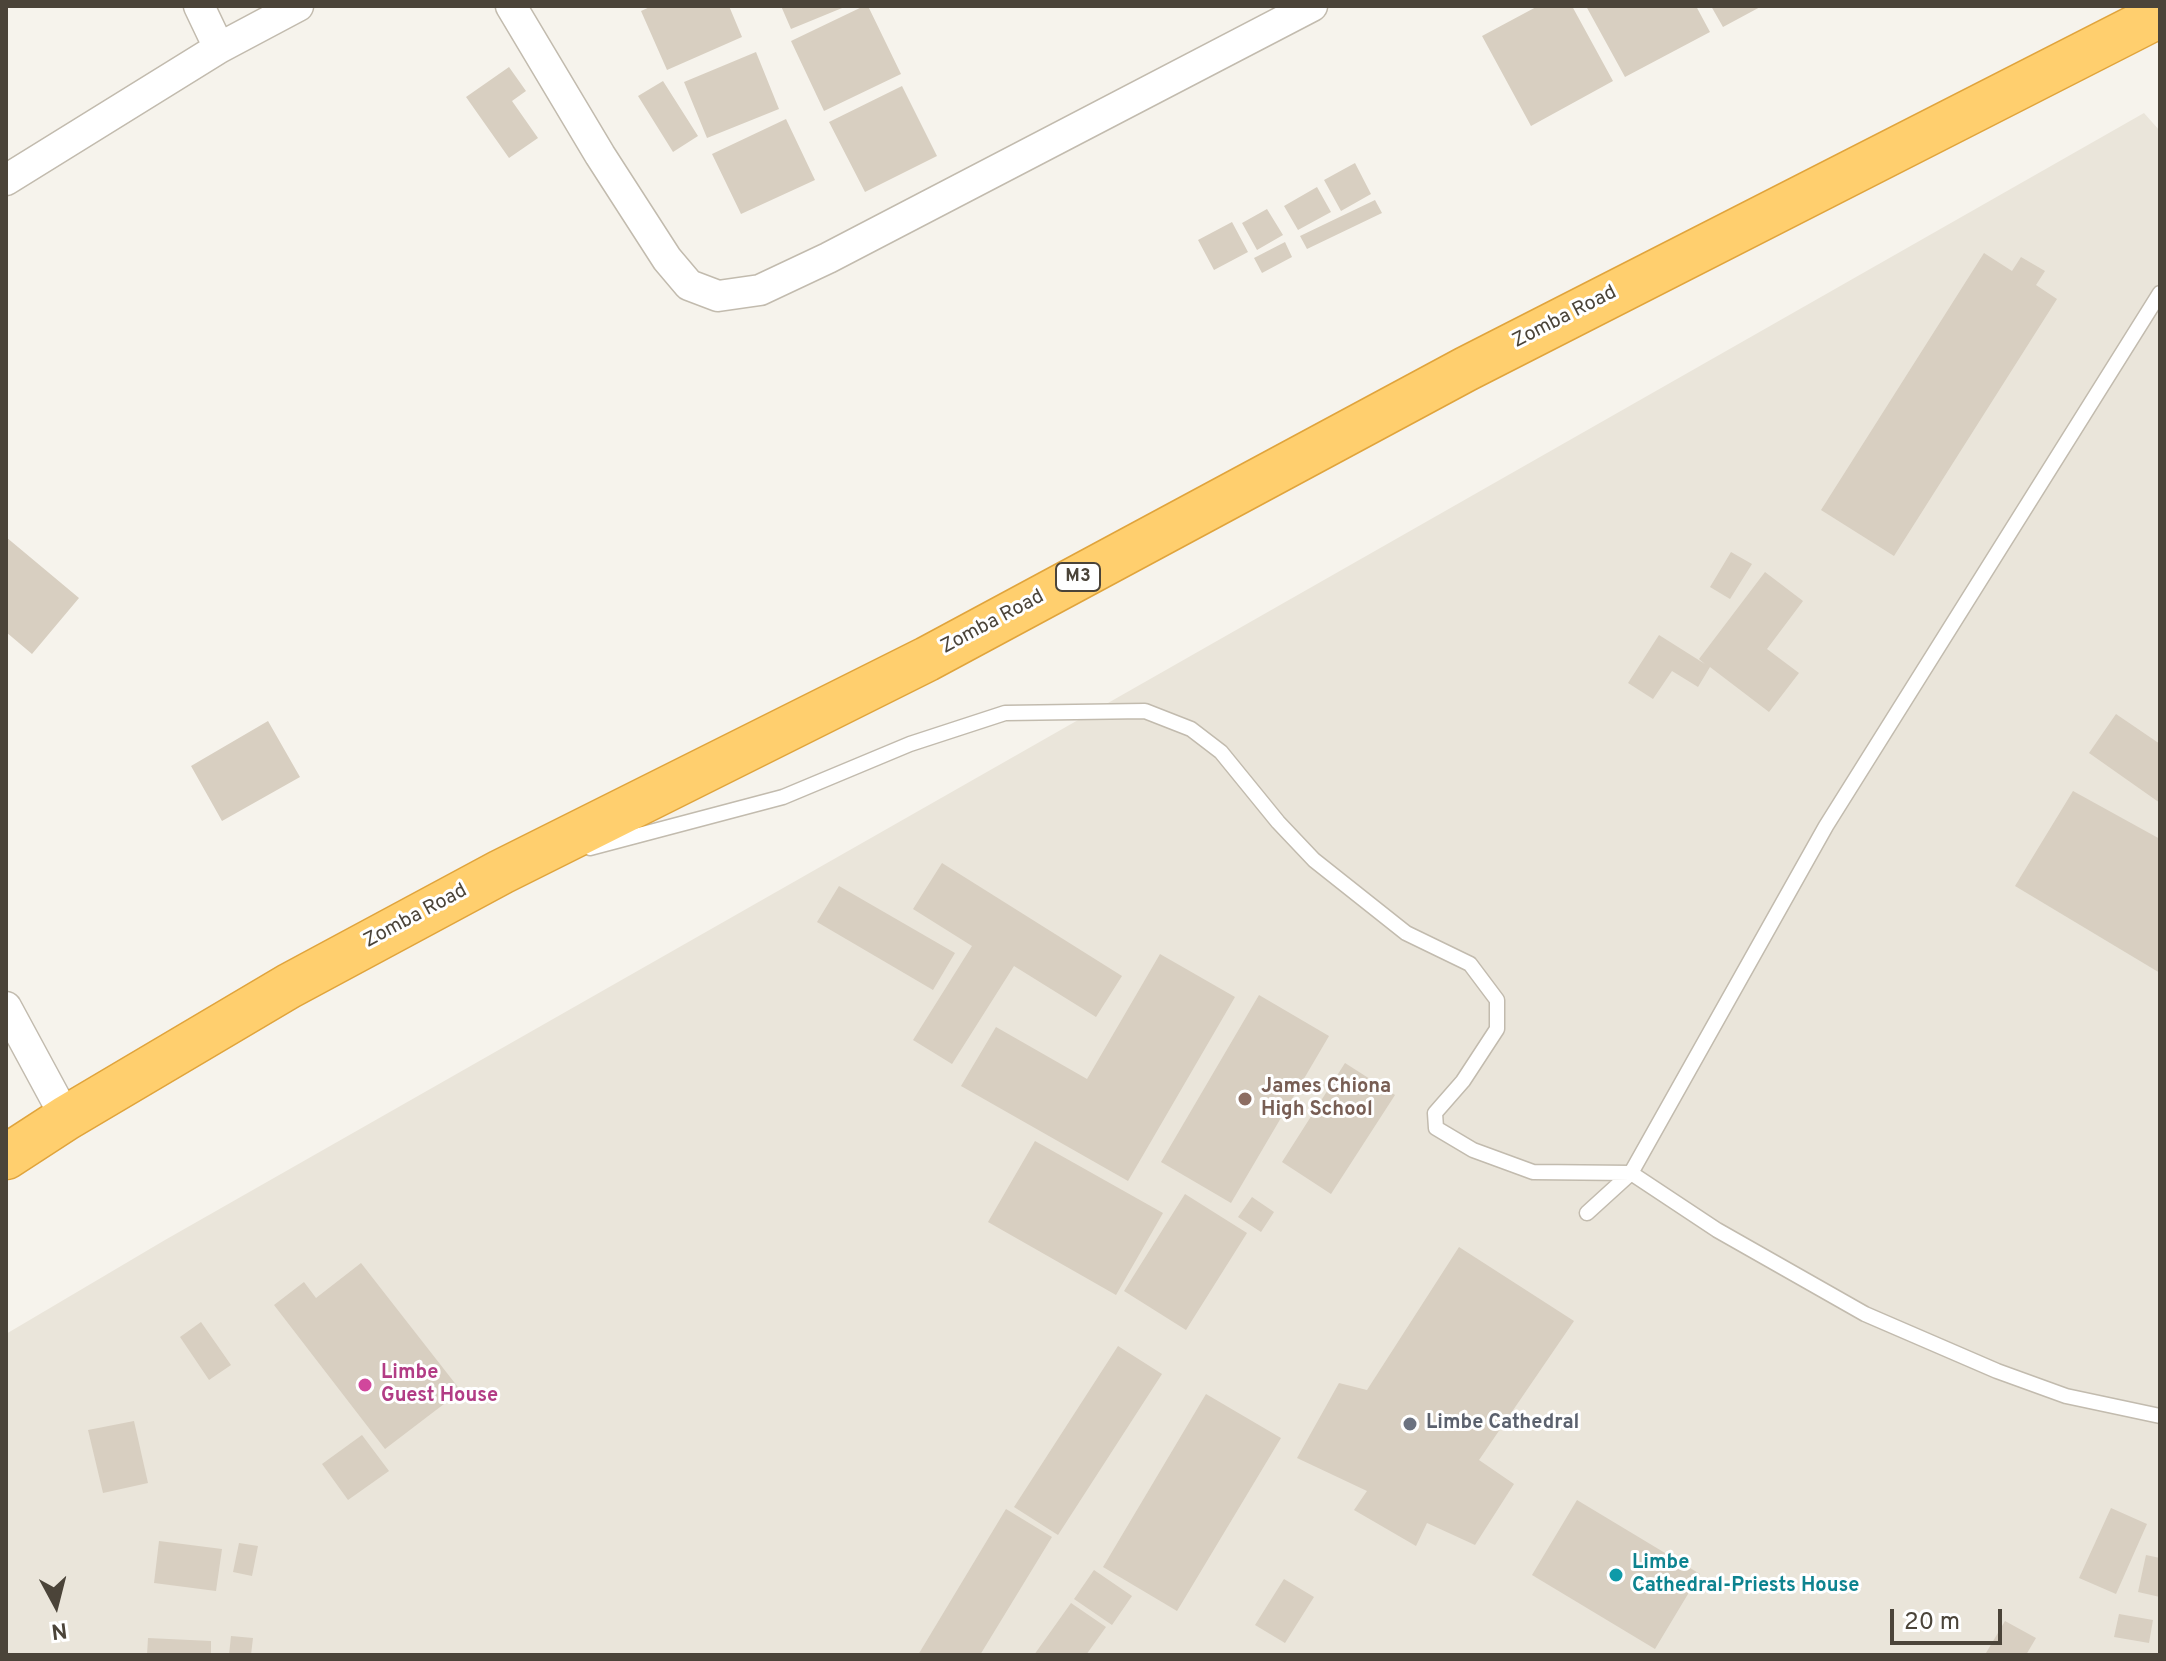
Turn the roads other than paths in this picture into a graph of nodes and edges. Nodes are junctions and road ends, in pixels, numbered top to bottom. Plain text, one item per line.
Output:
1 (199, 6) edge
2 (298, 6) edge
3 (511, 6) edge
4 (1312, 6) edge
5 (2160, 15) edge
6 (219, 48) junction
7 (6, 180) edge
8 (2160, 293) edge
9 (501, 872) junction
10 (6, 1007) edge
11 (66, 1118) junction
12 (6, 1157) edge
13 (1631, 1173) junction
14 (1587, 1213) dead end
15 (2160, 1416) edge

1 - 6 street
2 - 6 street
3 - 4 street
5 - 9 highway, Zomba Road / M3
6 - 7 street
8 - 13 lane
9 - 11 highway, Zomba Road / M3
9 - 13 lane
10 - 11 street
11 - 12 highway, Zomba Road / M3
13 - 14 lane
13 - 15 lane

